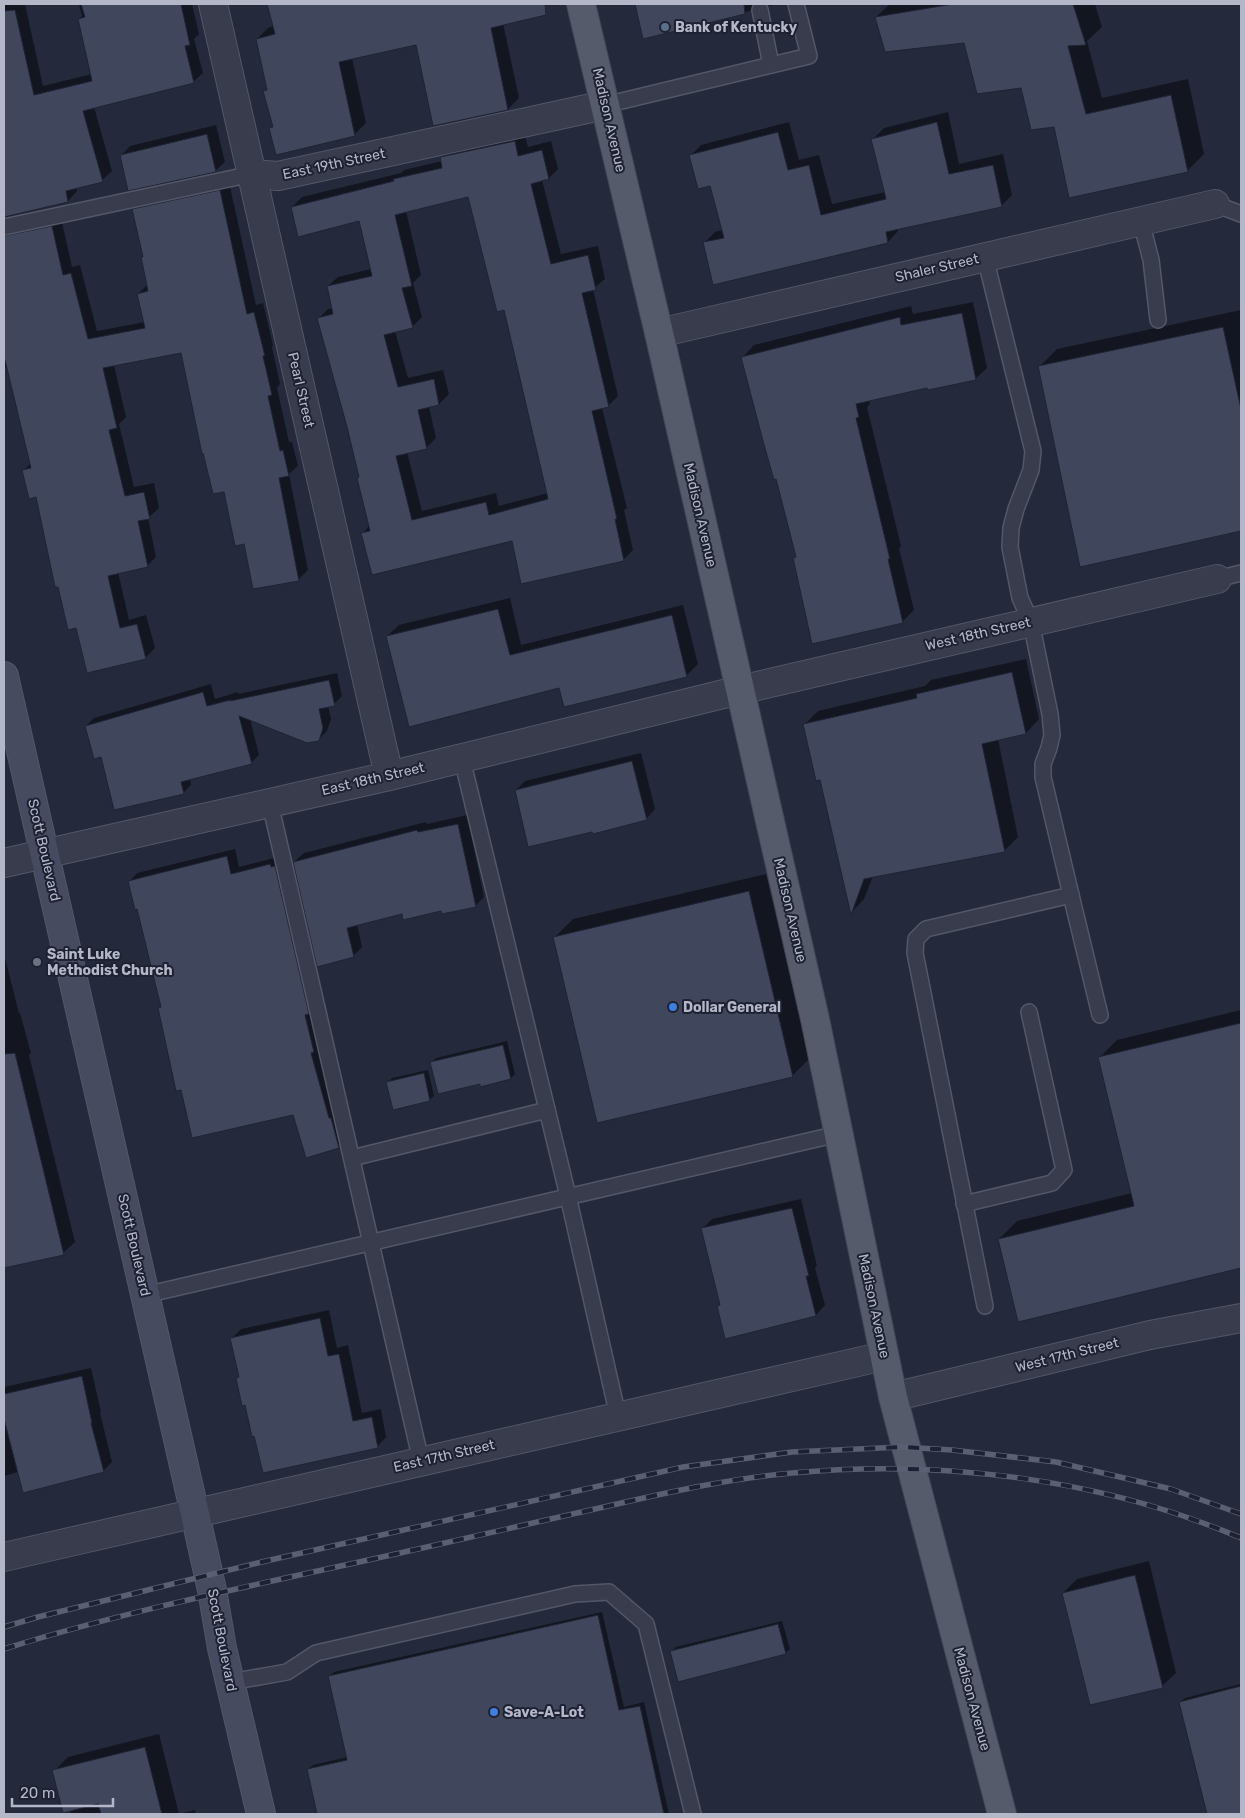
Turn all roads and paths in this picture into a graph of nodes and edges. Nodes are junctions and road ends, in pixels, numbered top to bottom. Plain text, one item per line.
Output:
1 (213, 4) edge
2 (582, 4) edge
3 (796, 4) edge
4 (760, 10) dead end
5 (771, 65) junction
6 (605, 105) junction
7 (252, 174) junction
8 (1215, 204) joint
9 (1241, 214) edge
10 (1141, 221) junction
11 (4, 227) edge
12 (985, 257) junction
13 (1158, 320) dead end
14 (659, 333) junction
15 (1229, 576) edge
16 (1031, 622) junction
17 (4, 676) edge
18 (740, 690) junction
19 (462, 759) junction
20 (389, 776) junction
21 (270, 802) junction
22 (45, 853) junction
23 (4, 863) edge
24 (1071, 895) junction
25 (1029, 1012) dead end
26 (1100, 1015) dead end
27 (547, 1110) junction
28 (838, 1134) junction
29 (352, 1158) junction
30 (568, 1196) junction
31 (964, 1204) junction
32 (371, 1242) junction
33 (145, 1294) junction
34 (985, 1306) dead end
35 (1241, 1318) edge
36 (884, 1356) junction
37 (893, 1397) junction
38 (618, 1416) junction
39 (421, 1461) junction
40 (195, 1514) junction
41 (4, 1557) edge
42 (230, 1682) junction
43 (261, 1814) edge
44 (693, 1814) edge
45 (1002, 1814) edge

1 - 7 street, Pearl Street
2 - 6 main road, Madison Avenue
3 - 5 lane
4 - 5 lane
5 - 6 lane
6 - 7 street, East 19th Street
6 - 14 main road, Madison Avenue
7 - 11 lane, East 19th Street
7 - 20 street, Pearl Street
8 - 9 lane
8 - 10 street, Shaler Street
10 - 12 street, Shaler Street
10 - 13 lane
12 - 14 street, Shaler Street
12 - 16 lane
14 - 18 main road, Madison Avenue
15 - 16 street, West 18th Street
16 - 18 street, West 18th Street
16 - 24 lane
17 - 22 main road, Scott Boulevard
18 - 19 street, East 18th Street
18 - 28 main road, Madison Avenue
19 - 20 street, East 18th Street
19 - 27 lane
20 - 21 street, East 18th Street
21 - 22 street, East 18th Street
21 - 29 lane
22 - 23 street, East 18th Street
22 - 33 main road, Scott Boulevard
24 - 26 lane
24 - 31 lane
25 - 31 lane
27 - 29 lane
27 - 30 lane
28 - 30 lane
28 - 36 main road, Madison Avenue
29 - 32 lane
30 - 32 lane
30 - 38 lane
31 - 34 lane
32 - 33 lane
32 - 39 lane
33 - 40 main road, Scott Boulevard
35 - 37 street, West 17th Street
36 - 37 main road, Madison Avenue
36 - 38 street, East 17th Street
37 - 45 main road, Madison Avenue
38 - 39 street, East 17th Street
39 - 40 street, East 17th Street
40 - 41 street, East 17th Street
40 - 42 main road, Scott Boulevard
42 - 43 main road, Scott Boulevard
42 - 44 lane

